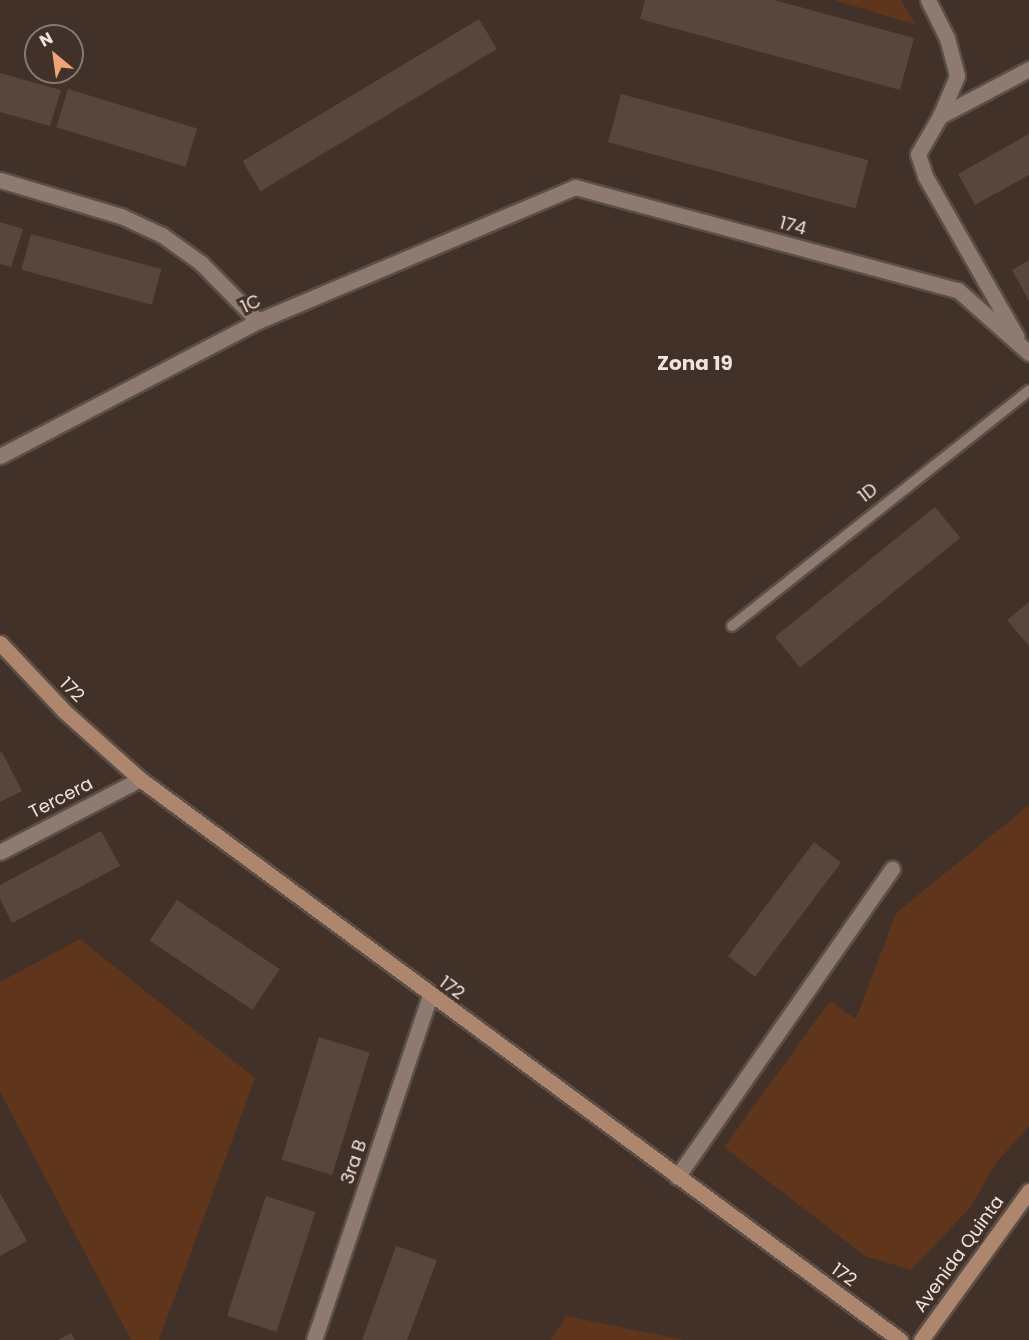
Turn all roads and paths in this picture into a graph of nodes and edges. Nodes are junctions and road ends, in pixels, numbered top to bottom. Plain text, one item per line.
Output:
1 (928, 0) edge
2 (1029, 69) edge
3 (940, 116) junction
4 (0, 180) edge
5 (527, 205) joint
6 (258, 321) junction
7 (1027, 350) edge
8 (1029, 391) edge
9 (0, 456) edge
10 (732, 626) dead end
11 (0, 643) edge
12 (140, 779) junction
13 (0, 852) edge
14 (892, 869) dead end
15 (430, 996) junction
16 (677, 1177) junction
17 (1029, 1191) edge
18 (314, 1340) edge
19 (900, 1340) edge
20 (921, 1340) edge

1 - 3 street
2 - 3 street
3 - 7 street
4 - 6 street
5 - 6 street, 1C
5 - 7 street, 174
6 - 9 street, 1C
8 - 10 lane, 1D
11 - 12 street, 172
12 - 13 street, Tercera
12 - 15 street, 172
14 - 16 street
15 - 16 street, 172
15 - 18 street, 3ra B
16 - 19 street, 172
17 - 20 street, Avenida Quinta

